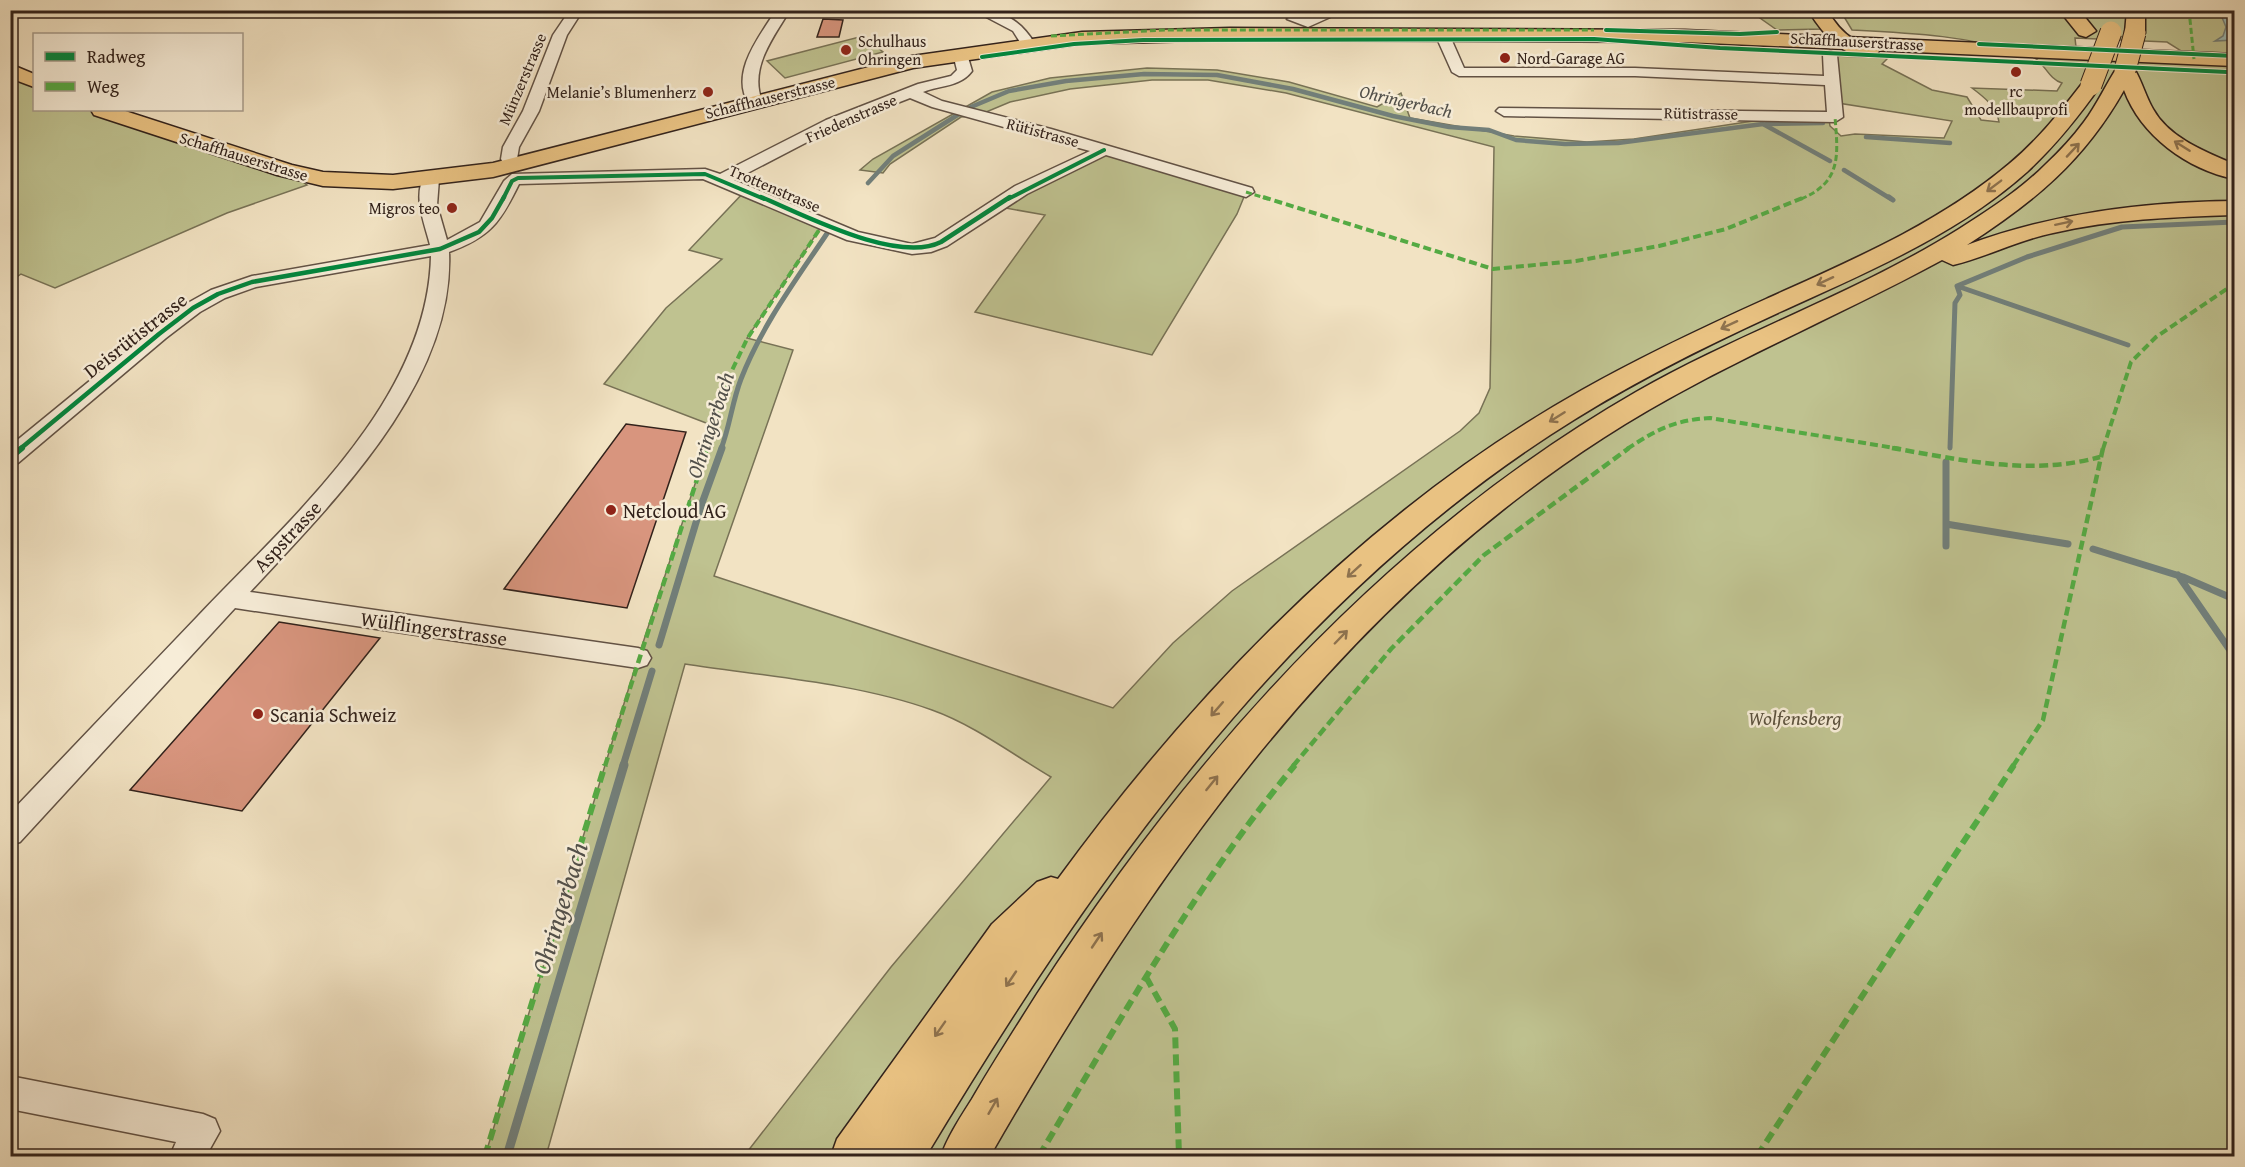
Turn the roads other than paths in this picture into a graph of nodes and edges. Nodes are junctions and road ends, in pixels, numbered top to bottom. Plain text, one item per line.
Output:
1 (577, 10) edge
2 (783, 10) edge
3 (980, 10) edge
4 (1340, 10) edge
5 (1817, 10) edge
6 (1830, 10) edge
7 (2068, 10) edge
8 (2136, 10) edge
9 (1294, 19) dead end
10 (2112, 24) dead end
11 (1442, 34) junction
12 (1598, 35) junction
13 (1028, 44) junction
14 (1849, 44) junction
15 (960, 54) junction
16 (2235, 60) edge
17 (2235, 66) edge
18 (10, 70) edge
19 (33, 81) edge
20 (1832, 81) junction
21 (2126, 81) junction
22 (2091, 85) junction
23 (910, 92) junction
24 (754, 101) junction
25 (105, 111) edge
26 (1504, 111) dead end
27 (1104, 150) junction
28 (512, 165) junction
29 (2235, 172) edge
30 (431, 179) junction
31 (722, 180) junction
32 (1246, 192) dead end
33 (2235, 208) edge
34 (440, 249) junction
35 (1908, 271) junction
36 (10, 458) edge
37 (230, 598) junction
38 (638, 658) dead end
39 (1118, 829) junction
40 (10, 833) edge
41 (10, 1092) edge
42 (187, 1156) edge
43 (854, 1156) edge
44 (900, 1156) edge
45 (964, 1156) edge

1 - 28 street, Münzerstrasse
2 - 24 street
3 - 13 street
4 - 9 street
5 - 14 main road
6 - 14 main road
7 - 22 main road
8 - 21 main road, bridge
10 - 22 main road, bridge
11 - 12 main road, Schaffhauserstrasse
11 - 13 main road, Schaffhauserstrasse
11 - 20 street
12 - 14 main road, Schaffhauserstrasse
12 - 14 main road, Schaffhauserstrasse
13 - 15 main road, Schaffhauserstrasse
14 - 16 main road, Schaffhauserstrasse
14 - 17 main road, Schaffhauserstrasse
14 - 20 street, Rütistrasse
15 - 23 street, Friedenstrasse
15 - 24 main road, Schaffhauserstrasse
18 - 19 main road
20 - 26 street, Rütistrasse
29 -> 21 main road
35 -> 21 main road
22 -> 39 main road
23 - 27 street, Rütistrasse
23 - 31 street, Friedenstrasse
24 - 28 main road, Schaffhauserstrasse
25 - 30 main road, Schaffhauserstrasse
27 - 31 street, Trottenstrasse
27 - 32 street, Rütistrasse
28 - 30 main road, Schaffhauserstrasse
30 - 34 street, Aspstrasse
31 - 34 street, Trottenstrasse
35 -> 33 main road
34 - 36 street, Deisrütistrasse
34 - 37 street, Aspstrasse
45 -> 35 main road
37 - 38 street, Wülflingerstrasse
37 - 40 street, Aspstrasse
39 -> 43 main road
39 -> 44 main road
41 - 42 street

